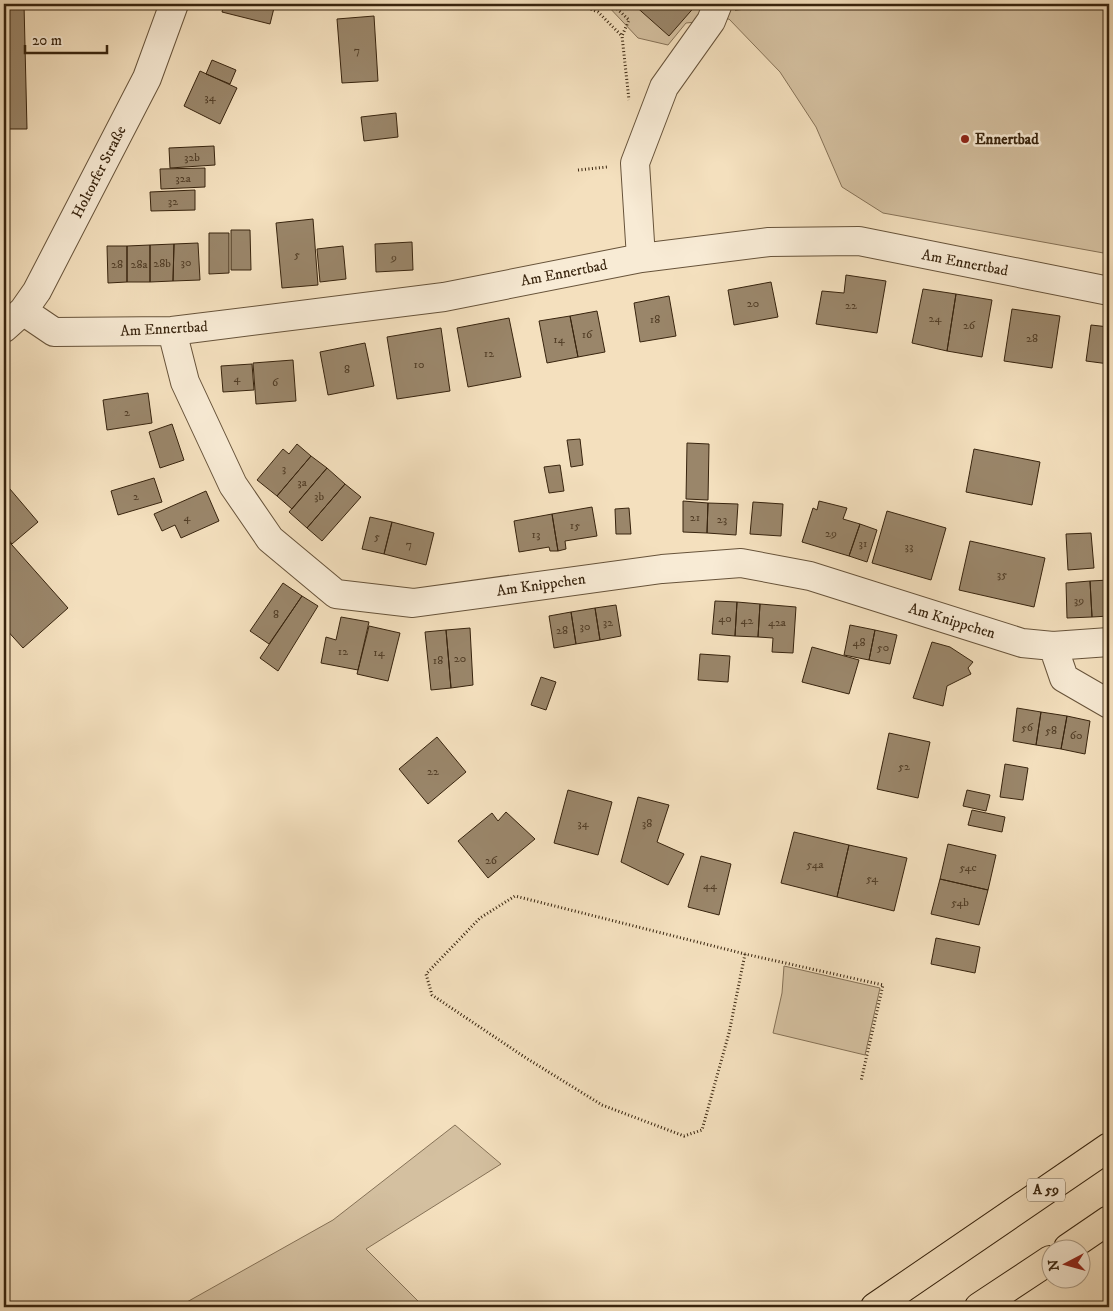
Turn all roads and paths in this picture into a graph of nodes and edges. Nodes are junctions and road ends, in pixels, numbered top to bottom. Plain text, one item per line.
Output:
1 (174, 4) edge
2 (578, 4) edge
3 (612, 4) edge
4 (717, 6) dead end
5 (641, 258) junction
6 (1109, 291) edge
7 (14, 320) edge
8 (172, 331) junction
9 (1109, 642) edge
10 (1053, 646) junction
11 (1109, 704) edge
12 (745, 954) junction
13 (861, 1081) dead end
14 (1109, 1147) edge
15 (1109, 1220) edge
16 (1083, 1238) edge
17 (1040, 1267) edge
18 (875, 1307) edge
19 (979, 1307) edge

1 - 7 street, Holtorfer Straße
2 - 3 path
4 - 5 street
5 - 6 street, Am Ennertbad
5 - 8 street, Am Ennertbad
7 - 8 street, Am Ennertbad
8 - 10 street, Am Knippchen
9 - 10 street, Am Knippchen
10 - 11 street
12 - 12 path
12 - 13 path
14 - 18 highway, A 59
15 - 16 highway
17 - 19 highway

